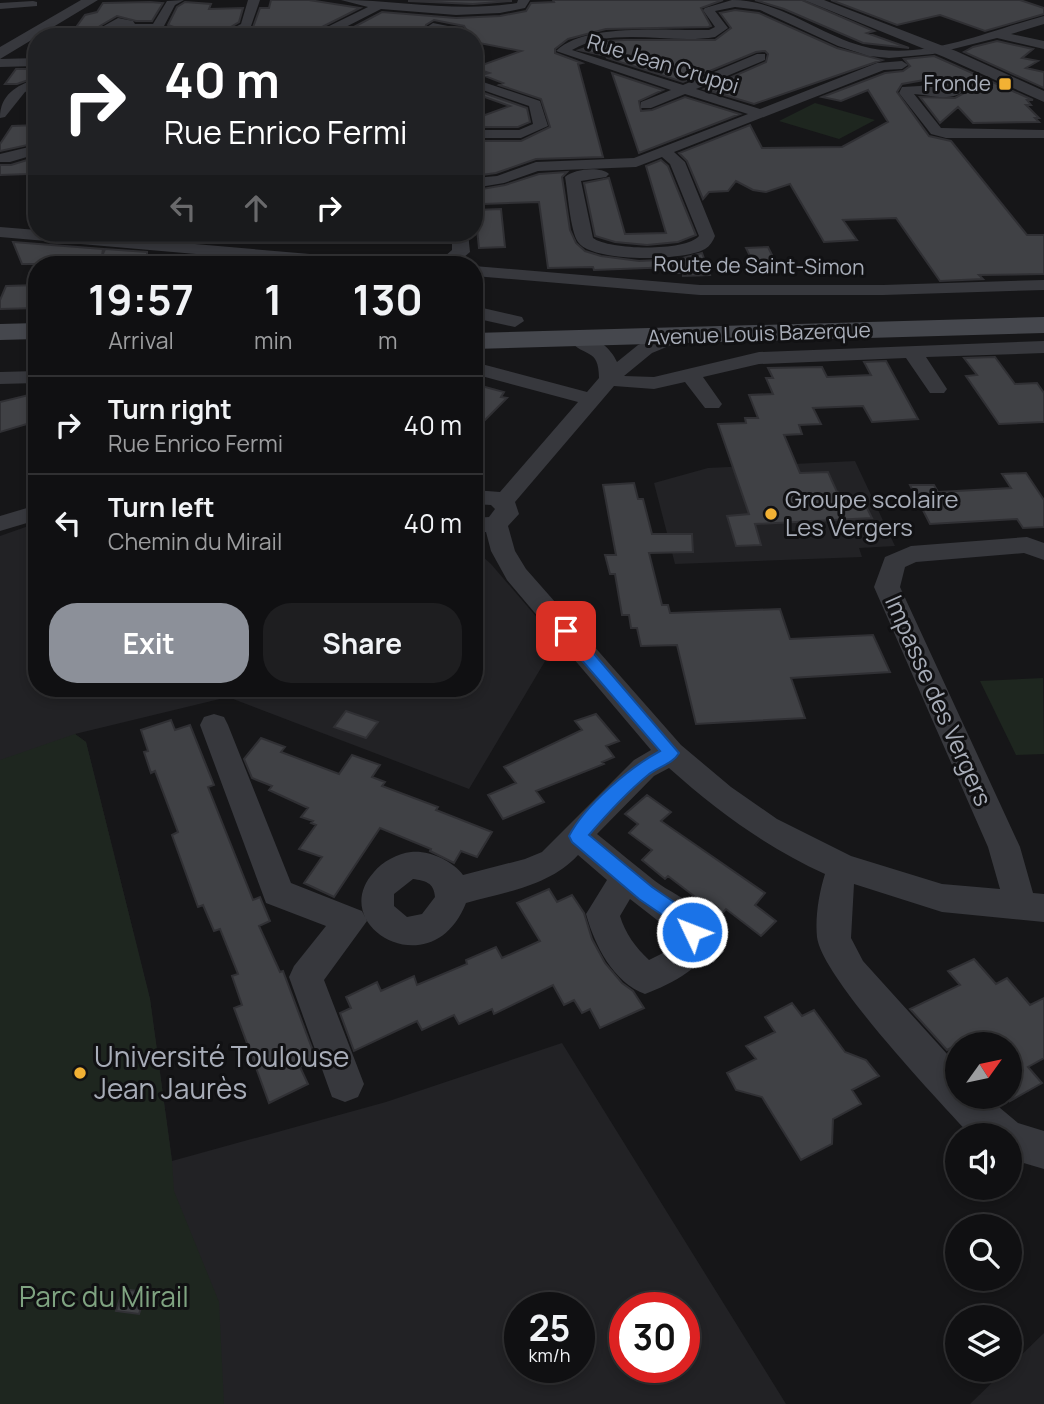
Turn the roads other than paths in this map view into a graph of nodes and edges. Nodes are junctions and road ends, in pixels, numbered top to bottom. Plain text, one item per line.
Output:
1 (80, 0) edge
2 (91, 0) edge
3 (178, 0) edge
4 (254, 0) edge
5 (347, 0) edge
6 (811, 0) edge
7 (33, 4) dead end
8 (380, 5) junction
9 (0, 6) edge
10 (524, 10) edge
11 (430, 11) junction
12 (1044, 20) edge
13 (129, 26) dead end
14 (157, 27) joint
15 (31, 28) edge
16 (44, 28) edge
17 (242, 28) edge
18 (347, 28) edge
19 (434, 28) edge
20 (28, 30) edge
21 (994, 34) junction
22 (28, 37) edge
23 (1044, 45) edge
24 (0, 46) edge
25 (934, 48) junction
26 (0, 54) edge
27 (761, 57) dead end
28 (0, 62) edge
29 (28, 62) edge
30 (966, 62) junction
31 (28, 86) edge
32 (483, 86) edge
33 (925, 89) dead end
34 (680, 91) junction
35 (1044, 97) edge
36 (646, 105) dead end
37 (760, 113) junction
38 (0, 114) edge
39 (483, 134) edge
40 (1040, 141) edge
41 (28, 152) edge
42 (670, 157) junction
43 (0, 158) edge
44 (483, 182) edge
45 (0, 232) edge
46 (28, 234) edge
47 (115, 242) edge
48 (276, 256) edge
49 (483, 272) edge
50 (1044, 285) edge
51 (1044, 305) edge
52 (483, 314) edge
53 (483, 321) edge
54 (515, 321) junction
55 (1044, 325) edge
56 (28, 331) edge
57 (0, 332) edge
58 (674, 337) junction
59 (579, 340) junction
60 (483, 341) edge
61 (1044, 347) edge
62 (28, 348) edge
63 (0, 349) edge
64 (912, 352) junction
65 (483, 370) edge
66 (691, 375) junction
67 (0, 377) edge
68 (28, 377) edge
69 (609, 379) junction
70 (937, 389) dead end
71 (592, 400) junction
72 (712, 404) dead end
73 (483, 496) edge
74 (28, 515) edge
75 (491, 517) edge
76 (0, 524) edge
77 (1044, 552) edge
78 (214, 724) dead end
79 (671, 753) junction
80 (578, 836) junction
81 (843, 867) junction
82 (627, 876) dead end
83 (453, 892) junction
84 (1031, 908) edge
85 (364, 915) junction
86 (945, 1079) edge
87 (345, 1084) dead end
88 (973, 1110) edge
89 (985, 1123) edge
90 (1022, 1144) edge
91 (1044, 1150) edge

1 - 15 street
2 - 16 street
3 - 14 street
4 - 17 street
5 - 8 street
6 - 25 street
7 - 9 street
8 - 11 street
8 - 18 street
10 - 11 street
11 - 19 street
12 - 21 street
13 - 14 street
20 - 24 street
21 - 23 street
21 - 25 street
22 - 26 street
25 - 30 street
25 - 34 street, Rue Jean Cruppi
27 - 34 street
28 - 29 street
30 - 35 street
30 - 37 street
31 - 38 street
32 - 39 street
33 - 40 street
34 - 36 street
34 - 37 street, Rue Jean Cruppi
37 - 42 street
41 - 43 street
42 - 42 street
42 - 44 street
45 - 46 street
47 - 48 street
49 - 50 street, Route de Saint-Simon
51 - 54 main road, Avenue Louis Bazerque
52 - 54 street
53 - 54 main road, Avenue Louis Bazerque
55 - 58 main road, Avenue Louis Bazerque
56 - 57 main road
58 - 59 main road, Avenue Louis Bazerque
58 - 69 street
59 - 60 main road, Avenue Louis Bazerque
59 - 69 street
61 - 64 street
62 - 63 main road
64 - 66 street
64 - 70 street
65 - 71 street
66 - 69 street
66 - 72 street
67 - 68 street
69 - 71 street
71 - 75 street
73 - 75 street
74 - 76 street
75 - 79 street
77 - 84 street, Impasse des Vergers
78 - 85 street
79 - 80 street
79 - 81 street
80 - 82 street
80 - 83 street
81 - 84 street
81 - 86 street
83 - 85 street
83 - 85 street
85 - 87 street
88 - 89 street
90 - 91 street

